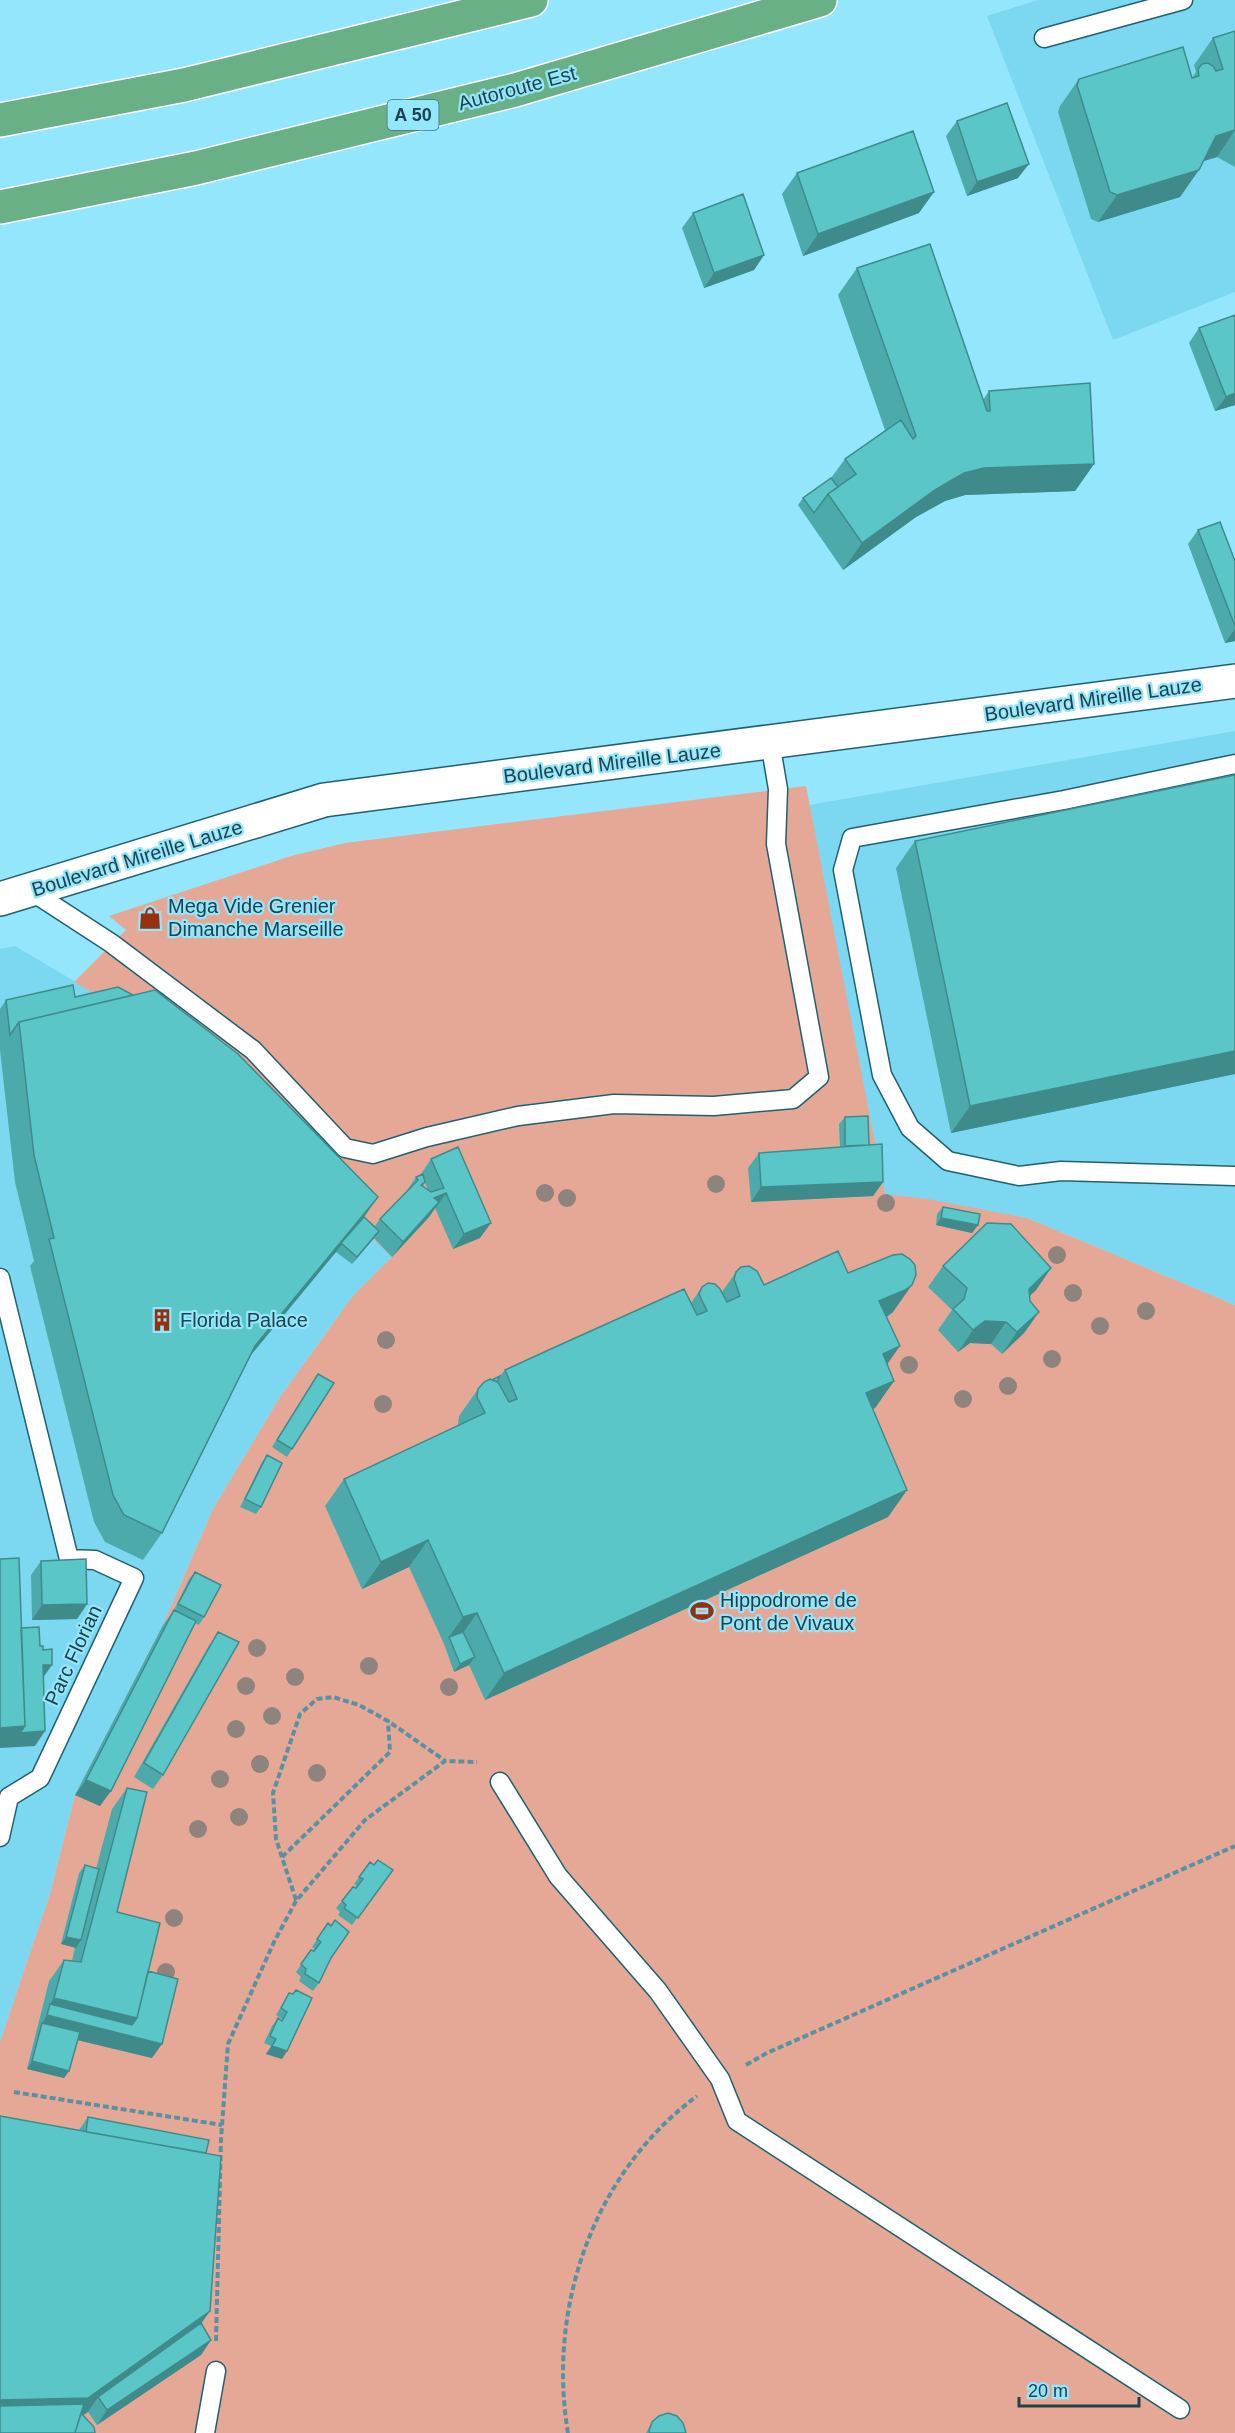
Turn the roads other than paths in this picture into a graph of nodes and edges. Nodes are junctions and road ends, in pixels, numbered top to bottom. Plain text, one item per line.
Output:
1 (531, 0) edge
2 (820, 0) edge
3 (1183, 0) edge
4 (1044, 38) dead end
5 (0, 120) edge
6 (0, 207) edge
7 (1235, 681) edge
8 (770, 742) junction
9 (1235, 764) edge
10 (15, 895) edge
11 (1235, 1176) edge
12 (0, 1278) edge
13 (500, 1782) road end
14 (0, 1837) edge
15 (216, 2371) road end
16 (1180, 2409) dead end
17 (205, 2433) edge

1 - 5 highway
2 - 6 highway, Autoroute Est / A 50
3 - 4 lane
7 - 8 street, Boulevard Mireille Lauze
8 - 10 street, Boulevard Mireille Lauze
8 - 10 lane
9 - 11 lane
12 - 14 lane, Parc Florian
13 - 16 lane
15 - 17 lane

